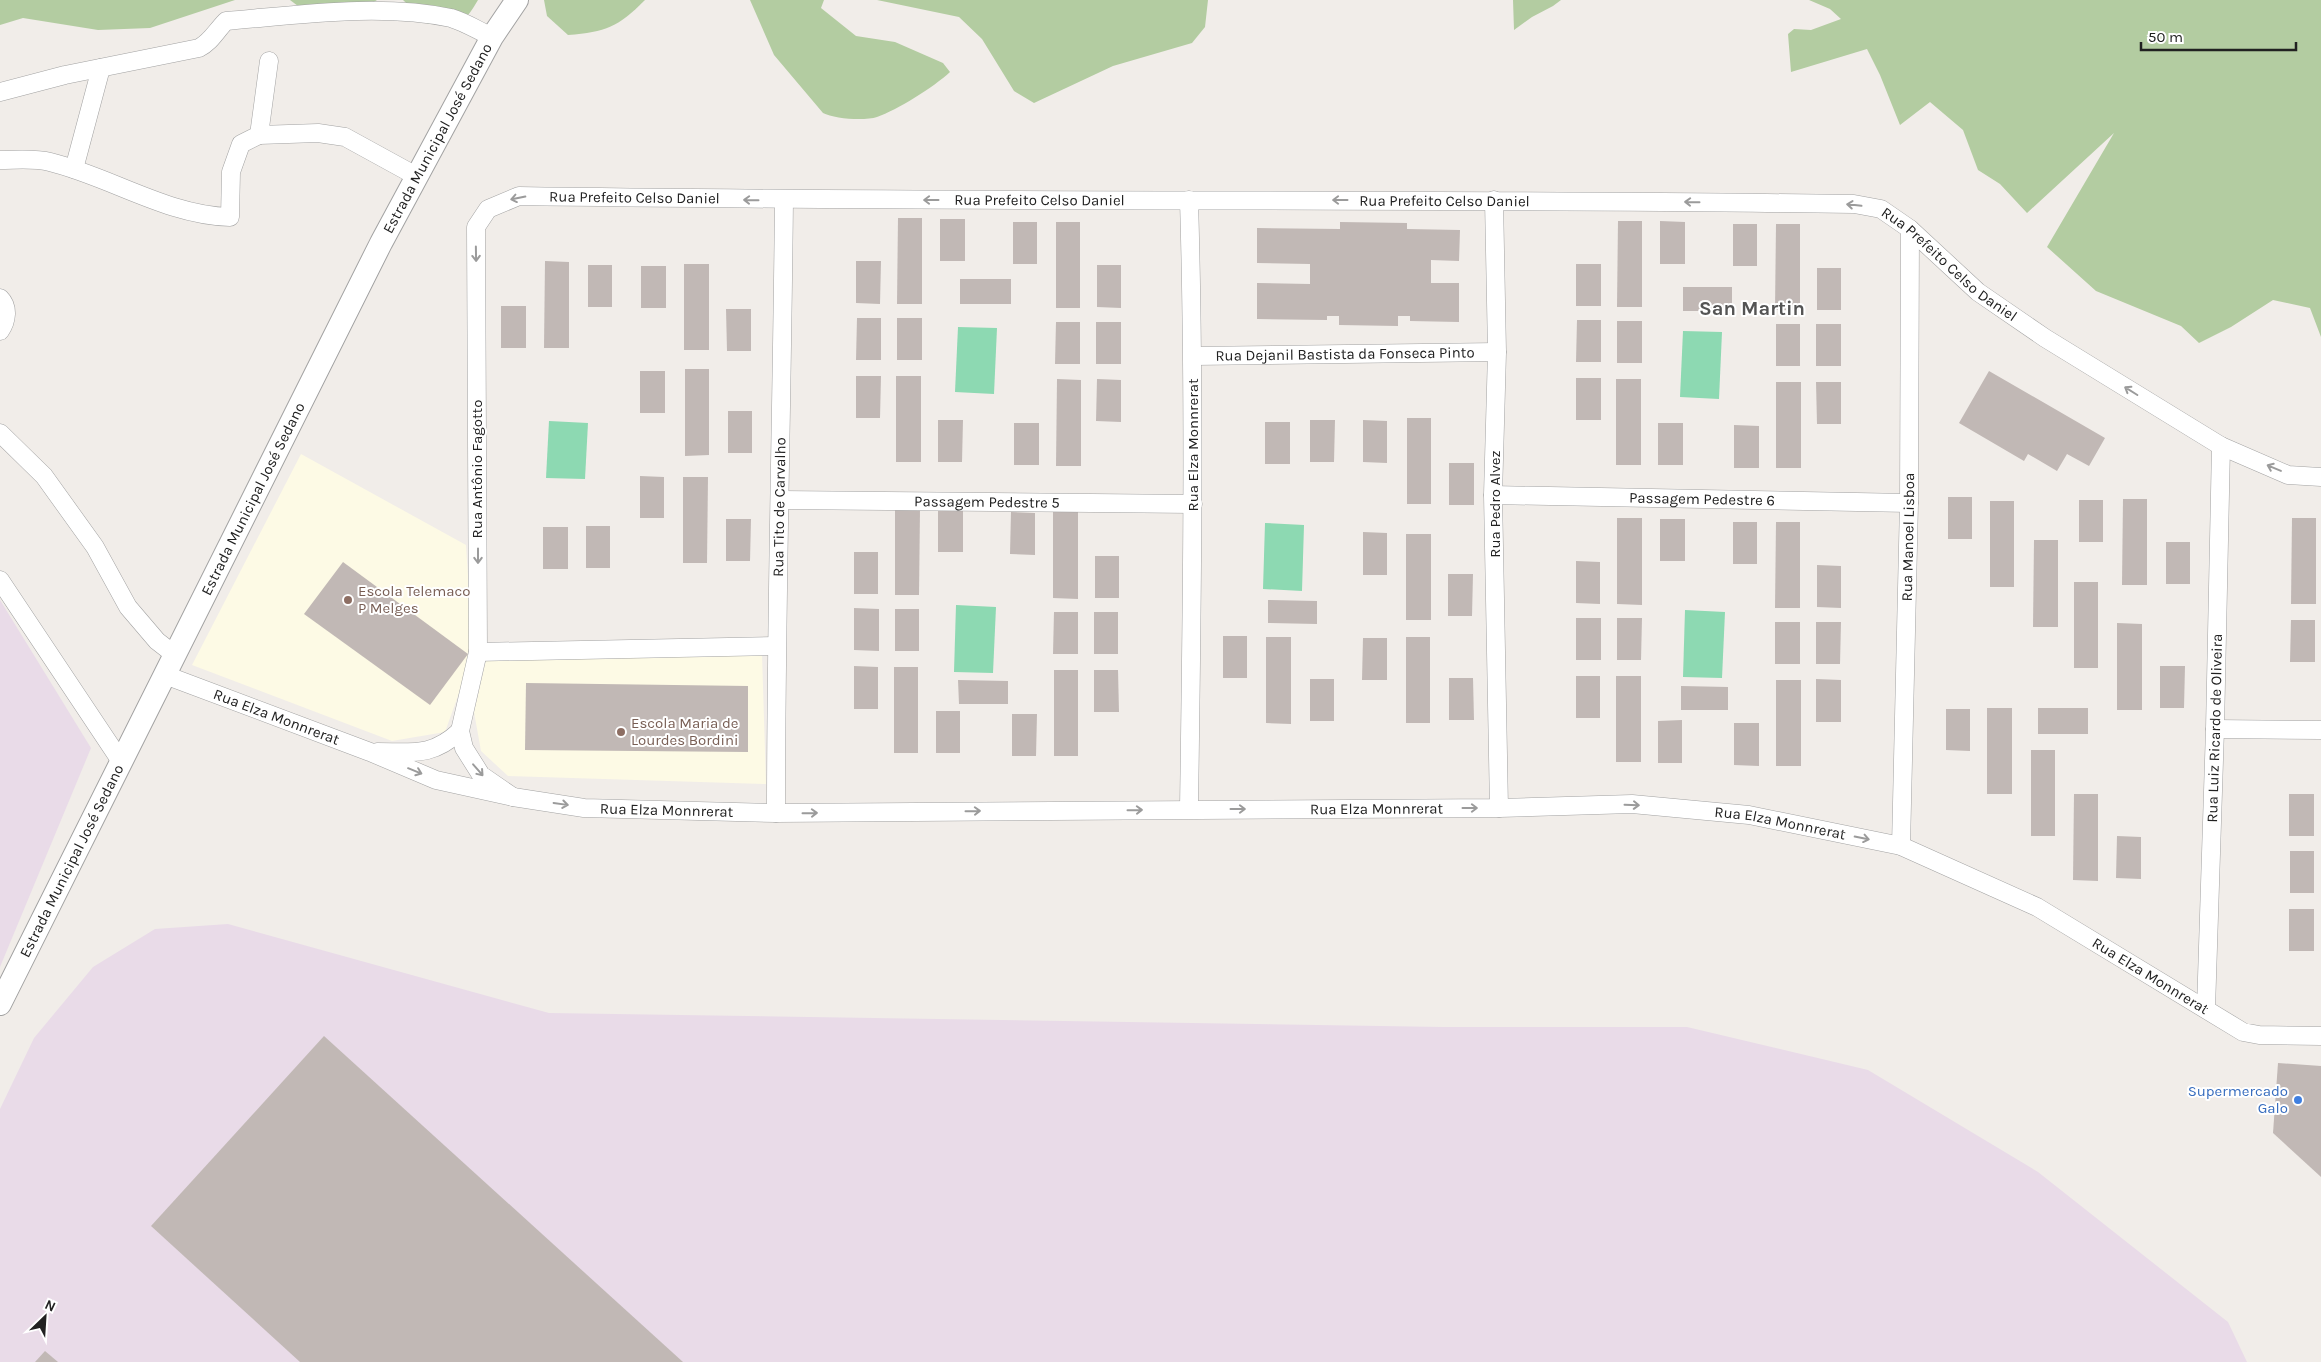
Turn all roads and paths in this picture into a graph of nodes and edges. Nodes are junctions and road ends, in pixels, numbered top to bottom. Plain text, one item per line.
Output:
1 (517, 0) edge
2 (492, 37) junction
3 (269, 61) dead end
4 (101, 68) junction
5 (0, 92) edge
6 (259, 135) junction
7 (0, 160) edge
8 (74, 169) junction
9 (418, 177) junction
10 (784, 200) junction
11 (1189, 200) junction
12 (1494, 200) junction
13 (488, 209) joint
14 (1910, 229) junction
15 (0, 298) edge
16 (0, 331) edge
17 (1497, 352) junction
18 (1194, 356) junction
19 (0, 433) edge
20 (2221, 446) junction
21 (2321, 477) edge
22 (1493, 495) junction
23 (781, 500) junction
24 (1909, 503) junction
25 (1194, 504) junction
26 (0, 580) edge
27 (776, 646) junction
28 (478, 652) junction
29 (175, 655) junction
30 (165, 675) junction
31 (2216, 729) junction
32 (2321, 730) edge
33 (460, 731) junction
34 (370, 752) junction
35 (122, 763) junction
36 (512, 798) junction
37 (1499, 808) junction
38 (1189, 809) junction
39 (776, 813) junction
40 (1900, 846) junction
41 (0, 1004) edge
42 (2206, 1009) junction
43 (2321, 1036) edge

1 - 2 street, Estrada Municipal José Sedano
2 - 4 street
2 - 9 street, Estrada Municipal José Sedano
3 - 6 street
4 - 5 street
4 - 8 street
6 - 8 street
6 - 9 street
7 - 8 street
9 - 29 street, Estrada Municipal José Sedano
11 -> 10 street, Rua Prefeito Celso Daniel
10 -> 13 street, Rua Prefeito Celso Daniel
10 - 23 street, Rua Tito de Carvalho
12 -> 11 street, Rua Prefeito Celso Daniel
11 - 18 street, Rua Elza Monnrerat
14 -> 12 street, Rua Prefeito Celso Daniel
12 - 17 street, Rua Pedro Alvez
13 -> 28 street, Rua Antônio Fagotto
20 -> 14 street, Rua Prefeito Celso Daniel
14 - 24 street, Rua Manoel Lisboa
15 - 16 street
17 - 18 street, Rua Dejanil Bastista da Fonseca Pinto
17 - 22 street, Rua Pedro Alvez
18 - 25 street, Rua Elza Monnrerat
19 - 29 street
21 -> 20 street, Rua Prefeito Celso Daniel
20 - 31 street, Rua Luiz Ricardo de Oliveira
22 - 24 street, Passagem Pedestre 6
22 - 37 street, Rua Pedro Alvez
23 - 25 street, Passagem Pedestre 5
23 - 27 street, Rua Tito de Carvalho
24 - 40 street, Rua Manoel Lisboa
25 - 38 street, Rua Elza Monnrerat
26 - 35 street
27 - 28 street
27 - 39 street, Rua Tito de Carvalho
28 - 33 street, Rua Antônio Fagotto
29 - 30 street, Estrada Municipal José Sedano
30 - 34 street, Rua Elza Monnrerat
30 - 35 street, Estrada Municipal José Sedano
31 - 32 street
31 - 42 street, Rua Luiz Ricardo de Oliveira
33 - 34 street
33 -> 36 street
34 -> 36 street, Rua Elza Monnrerat
35 - 41 street, Estrada Municipal José Sedano
36 -> 39 street, Rua Elza Monnrerat
38 -> 37 street, Rua Elza Monnrerat
37 -> 40 street, Rua Elza Monnrerat
39 -> 38 street, Rua Elza Monnrerat
40 - 42 street, Rua Elza Monnrerat
42 - 43 street, Rua Elza Monnrerat

